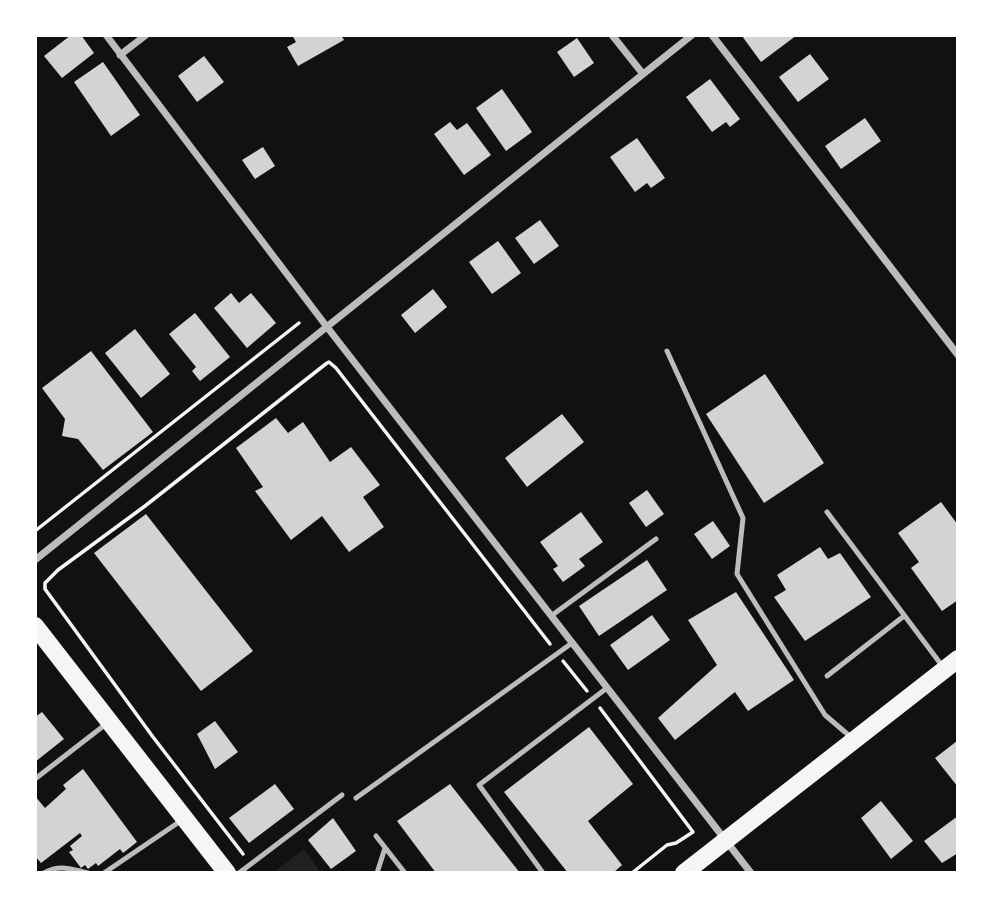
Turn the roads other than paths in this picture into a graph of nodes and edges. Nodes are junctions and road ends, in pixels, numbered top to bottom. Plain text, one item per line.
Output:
1 (106, 35) edge
2 (146, 35) edge
3 (612, 35) edge
4 (692, 35) edge
5 (712, 35) edge
6 (120, 55) junction
7 (643, 74) junction
8 (327, 327) junction
9 (667, 352) dead end
10 (958, 355) edge
11 (827, 512) dead end
12 (656, 539) dead end
13 (35, 560) edge
14 (551, 616) junction
15 (904, 616) junction
16 (35, 628) edge
17 (572, 643) junction
18 (951, 664) edge
19 (827, 676) dead end
20 (607, 688) junction
21 (109, 722) junction
22 (855, 740) junction
23 (35, 779) edge
24 (342, 795) dead end
25 (355, 798) dead end
26 (184, 819) junction
27 (376, 836) dead end
28 (726, 841) junction
29 (385, 848) junction
30 (44, 873) edge
31 (88, 873) edge
32 (104, 873) edge
33 (227, 873) edge
34 (239, 873) edge
35 (377, 873) edge
36 (405, 873) edge
37 (543, 873) edge
38 (684, 873) edge
39 (751, 873) edge

1 - 6 street
2 - 6 street
3 - 7 street
4 - 7 street
5 - 10 street
6 - 8 street
7 - 8 street
8 - 13 street
8 - 14 street
9 - 22 lane
11 - 15 lane
12 - 14 lane
14 - 17 street
15 - 18 lane
15 - 19 lane
16 - 21 main road
17 - 20 street
17 - 25 lane
18 - 22 main road
20 - 28 street
20 - 37 lane
21 - 23 lane
21 - 26 main road
22 - 28 main road
24 - 34 lane
26 - 32 lane
26 - 33 main road
27 - 29 lane
28 - 38 main road
28 - 39 street
29 - 35 lane
29 - 36 lane
30 - 31 lane

